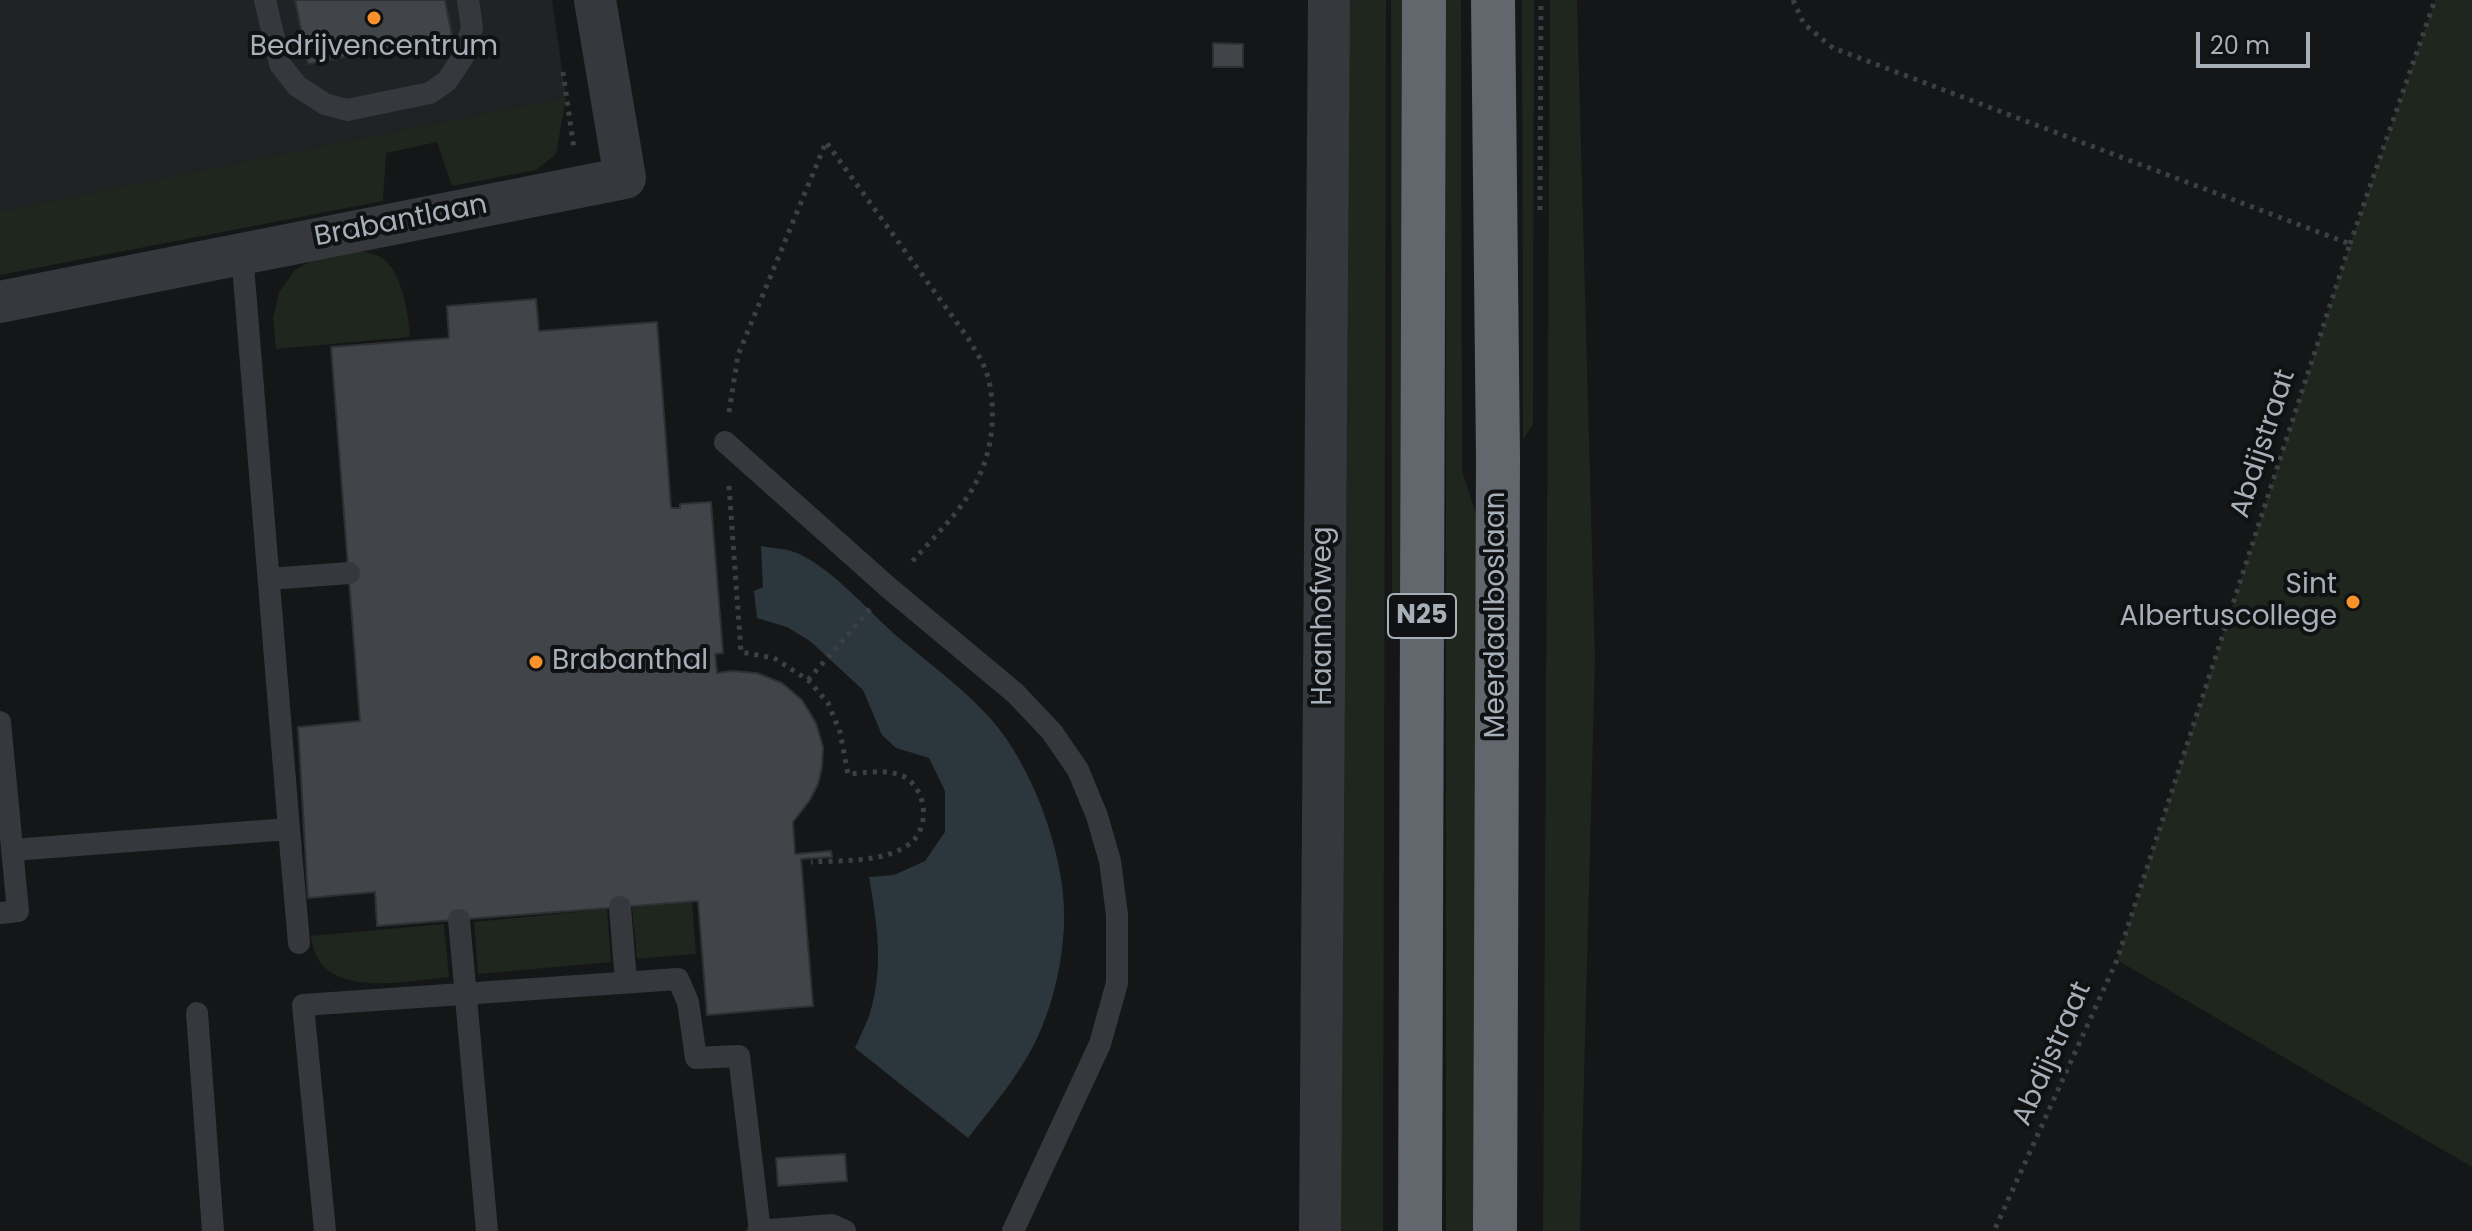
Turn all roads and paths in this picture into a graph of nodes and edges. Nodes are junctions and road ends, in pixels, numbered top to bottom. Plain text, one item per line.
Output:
1 (265, 0) edge
2 (468, 0) edge
3 (595, 0) edge
4 (1329, 0) edge
5 (1424, 0) edge
6 (1493, 0) edge
7 (1793, 0) edge
8 (2435, 0) edge
9 (562, 69) dead end
10 (580, 187) junction
11 (2350, 244) junction
12 (242, 253) junction
13 (0, 302) edge
14 (725, 442) junction
15 (349, 573) dead end
16 (269, 579) junction
17 (889, 588) junction
18 (808, 680) junction
19 (0, 722) edge
20 (289, 829) junction
21 (12, 850) junction
22 (811, 862) dead end
23 (620, 907) dead end
24 (0, 913) edge
25 (459, 920) dead end
26 (299, 943) dead end
27 (626, 982) junction
28 (465, 994) junction
29 (197, 1013) dead end
30 (213, 1231) edge
31 (325, 1231) edge
32 (487, 1231) edge
33 (759, 1231) edge
34 (845, 1231) edge
35 (1013, 1231) edge
36 (1320, 1231) edge
37 (1420, 1231) edge
38 (1495, 1231) edge
39 (1994, 1231) edge

1 - 2 lane
3 - 10 street, Brabantlaan
4 - 36 street, Haanhofweg
5 - 37 highway, N25
6 - 38 highway, Meerdaalboslaan / N25
7 - 11 path
8 - 11 path, Abdijstraat
9 - 10 path
10 - 12 street, Brabantlaan
11 - 39 path, Abdijstraat
12 - 13 street, Brabantlaan
12 - 16 lane
14 - 17 lane
14 - 17 path
14 - 18 path
15 - 16 lane
16 - 20 lane
17 - 18 path
17 - 35 lane
18 - 22 path
19 - 21 lane
20 - 21 lane
20 - 26 lane
21 - 24 lane
23 - 27 lane
25 - 28 lane
27 - 28 lane
27 - 33 lane
28 - 31 lane
28 - 32 lane
29 - 30 lane
33 - 34 lane

